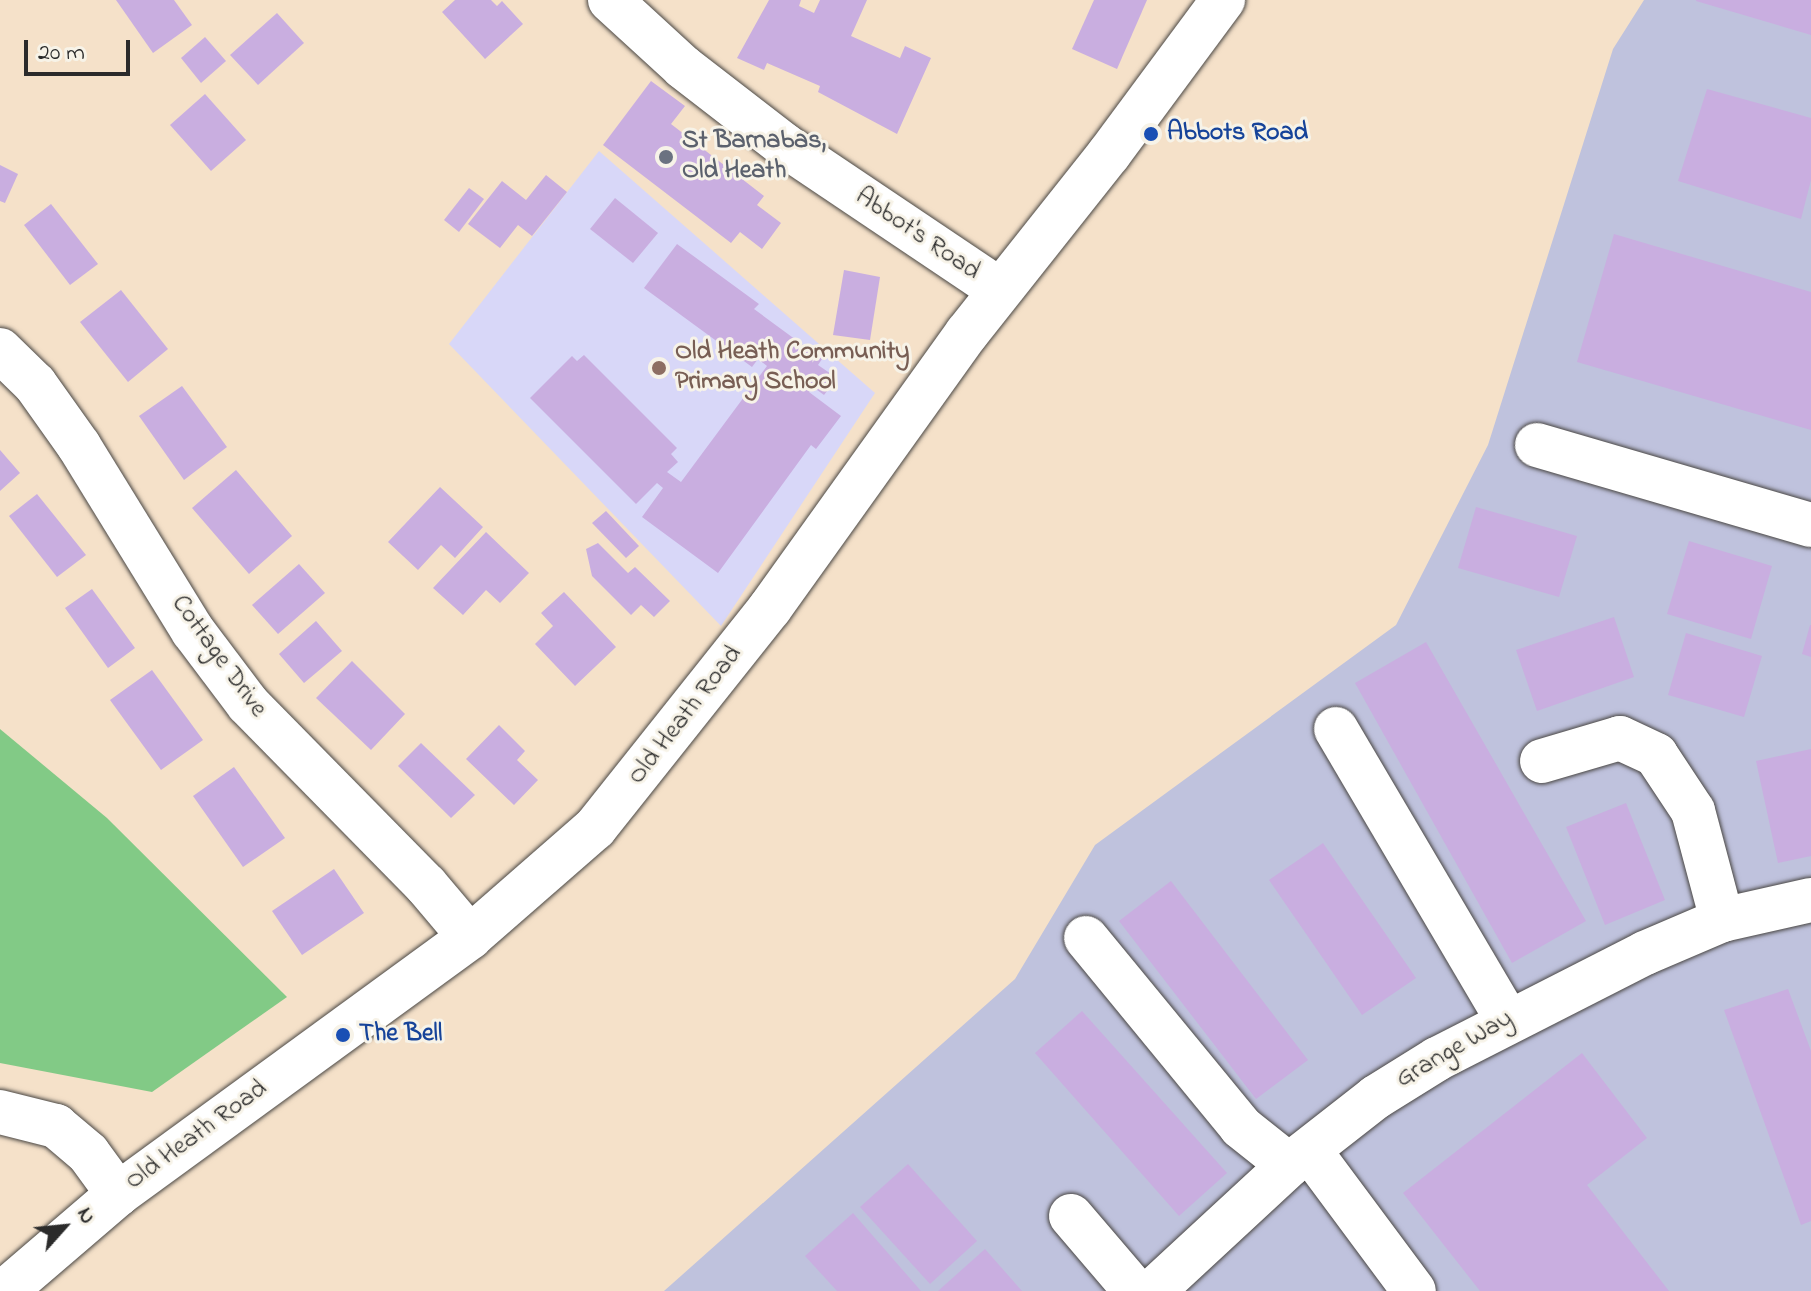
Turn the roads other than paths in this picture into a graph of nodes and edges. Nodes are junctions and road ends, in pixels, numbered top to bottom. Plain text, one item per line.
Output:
1 (610, 0) edge
2 (1223, 0) edge
3 (1000, 290) junction
4 (0, 350) edge
5 (1537, 445) dead end
6 (1811, 525) edge
7 (1336, 729) dead end
8 (1542, 761) dead end
9 (1811, 900) edge
10 (1722, 920) junction
11 (470, 937) junction
12 (1086, 938) dead end
13 (1507, 1019) junction
14 (0, 1112) edge
15 (1300, 1158) junction
16 (118, 1194) junction
17 (1071, 1216) dead end
18 (5, 1291) edge
19 (1135, 1291) edge
20 (1153, 1291) edge
21 (1414, 1291) edge

1 - 3 street, Abbot's Road
2 - 3 street, Old Heath Road
3 - 11 street, Old Heath Road
4 - 11 street, Cottage Drive
5 - 6 street
7 - 13 street
8 - 10 street
9 - 10 street, Grange Way
10 - 13 street, Grange Way
11 - 16 street, Old Heath Road
12 - 15 street
13 - 15 street, Grange Way
14 - 16 street
15 - 20 street, Grange Way
15 - 21 street
16 - 18 street, Old Heath Road
17 - 19 street

